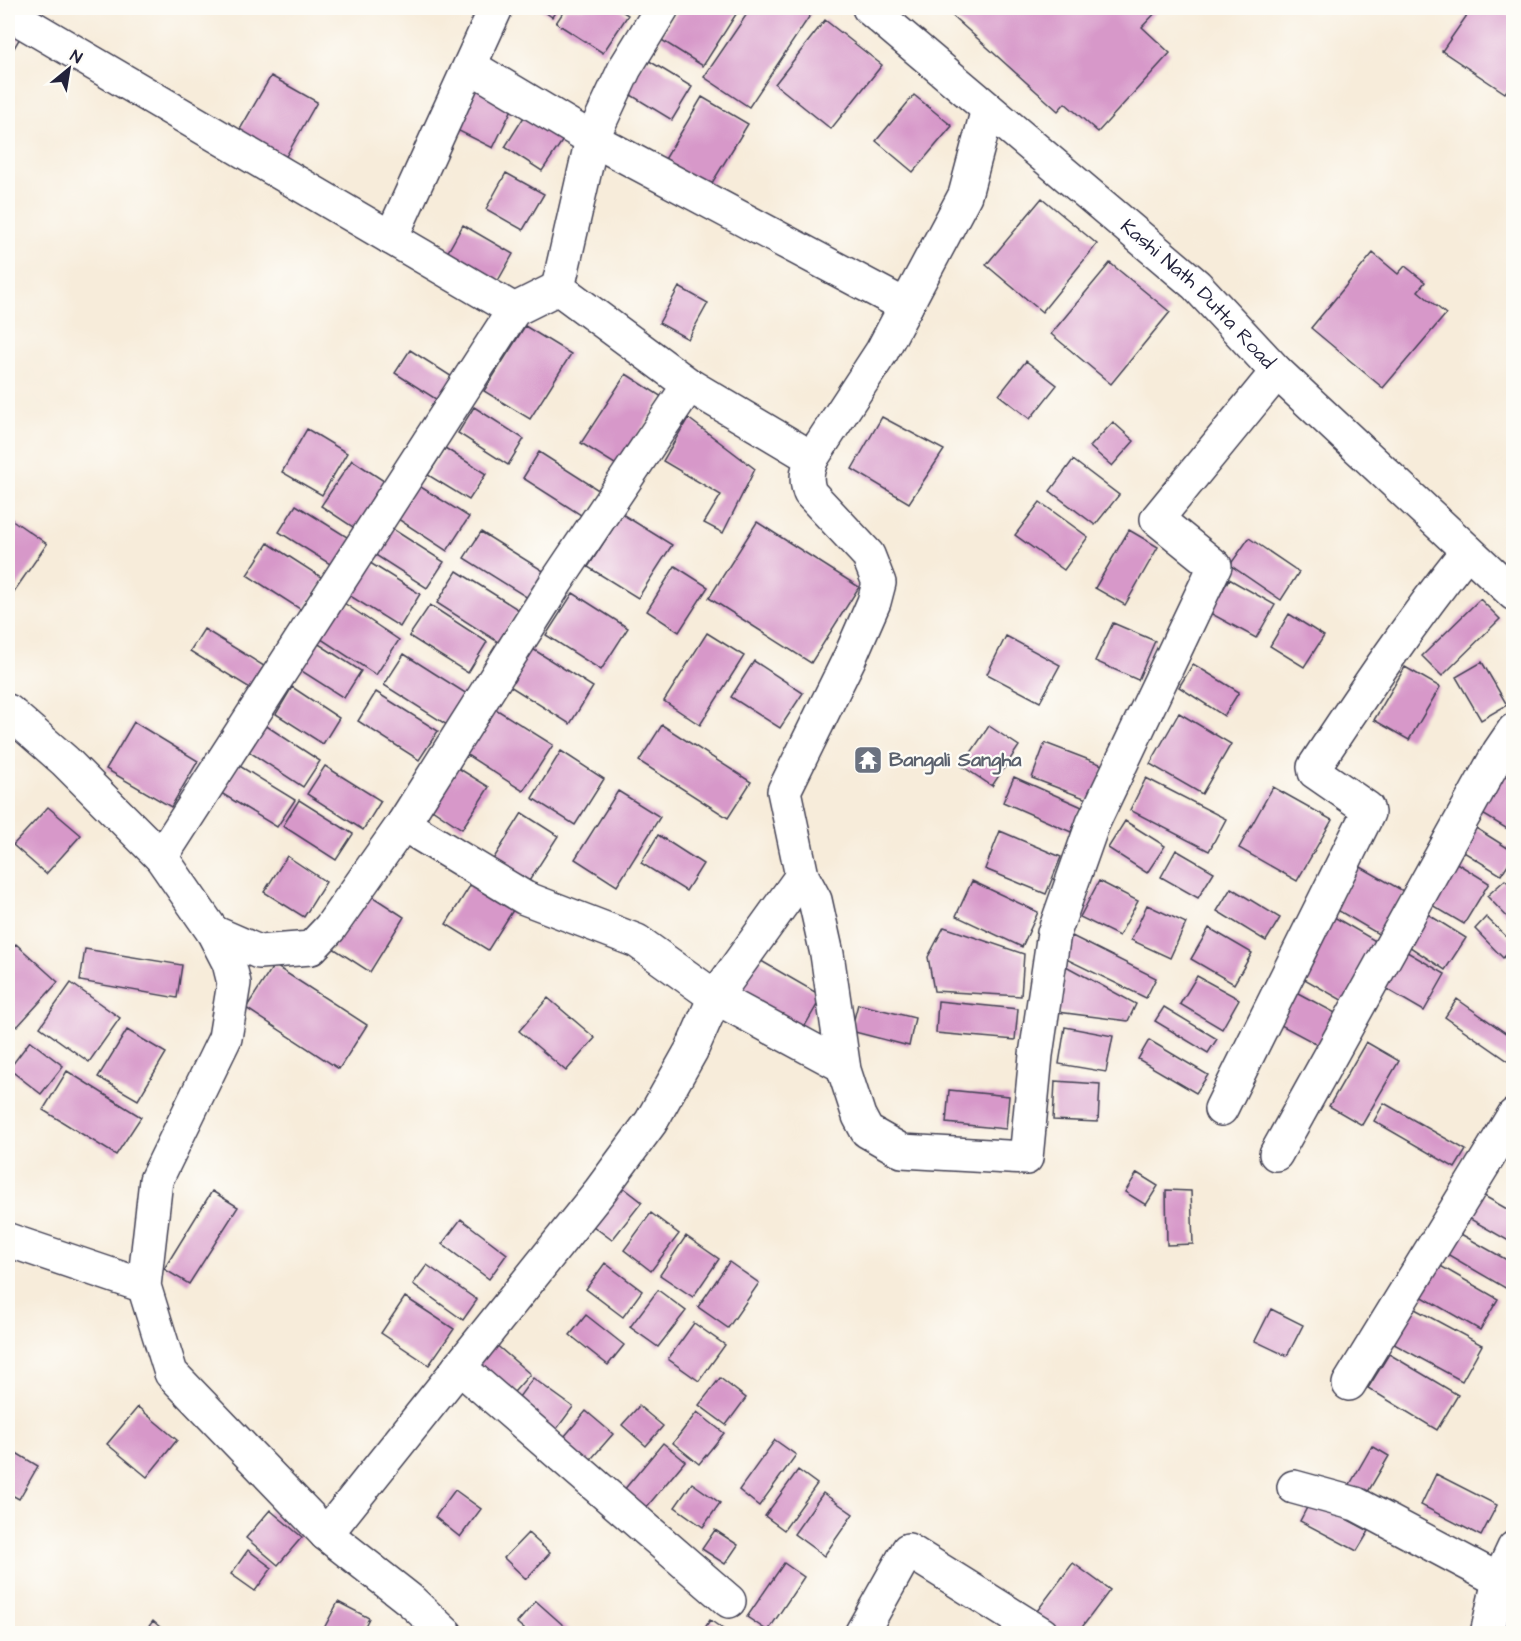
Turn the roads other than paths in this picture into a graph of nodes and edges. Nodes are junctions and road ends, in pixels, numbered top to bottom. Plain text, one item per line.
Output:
1 (496, 8) edge
2 (662, 8) edge
3 (869, 8) edge
4 (8, 13) edge
5 (470, 66) junction
6 (988, 109) junction
7 (592, 139) junction
8 (391, 238) junction
9 (558, 288) junction
10 (906, 306) junction
11 (514, 310) junction
12 (1277, 372) junction
13 (689, 385) junction
14 (812, 458) junction
15 (1467, 551) junction
16 (1514, 594) edge
17 (8, 711) edge
18 (1514, 730) edge
19 (403, 824) junction
20 (160, 857) junction
21 (802, 876) junction
22 (213, 932) junction
23 (715, 997) junction
24 (843, 1066) junction
25 (1221, 1109) dead end
26 (1514, 1115) edge
27 (1276, 1154) dead end
28 (8, 1240) edge
29 (144, 1286) junction
30 (459, 1367) junction
31 (1348, 1384) dead end
32 (1294, 1487) dead end
33 (326, 1534) junction
34 (1514, 1548) edge
35 (1499, 1580) junction
36 (729, 1601) dead end
37 (446, 1634) edge
38 (861, 1634) edge
39 (1042, 1634) edge
40 (1487, 1634) edge

1 - 5 street
2 - 7 street
3 - 6 street, Kashi Nath Dutta Road
4 - 8 street
5 - 7 street
5 - 8 street
6 - 10 street
6 - 12 street, Kashi Nath Dutta Road
7 - 9 street
7 - 10 street
8 - 11 street
9 - 11 street
9 - 13 street
10 - 14 street
11 - 20 street
12 - 15 street, Kashi Nath Dutta Road
12 - 24 street
13 - 14 street
13 - 19 street
14 - 21 street
15 - 16 street, Kashi Nath Dutta Road
15 - 25 street
17 - 20 street
18 - 27 street
19 - 22 street
19 - 23 street
20 - 22 street
21 - 23 street
21 - 24 street
22 - 29 street
23 - 24 street
23 - 30 street
26 - 31 street
28 - 29 street
29 - 33 street
30 - 33 street
30 - 36 street
32 - 35 street
33 - 37 street
34 - 35 street
35 - 40 street
38 - 39 street

